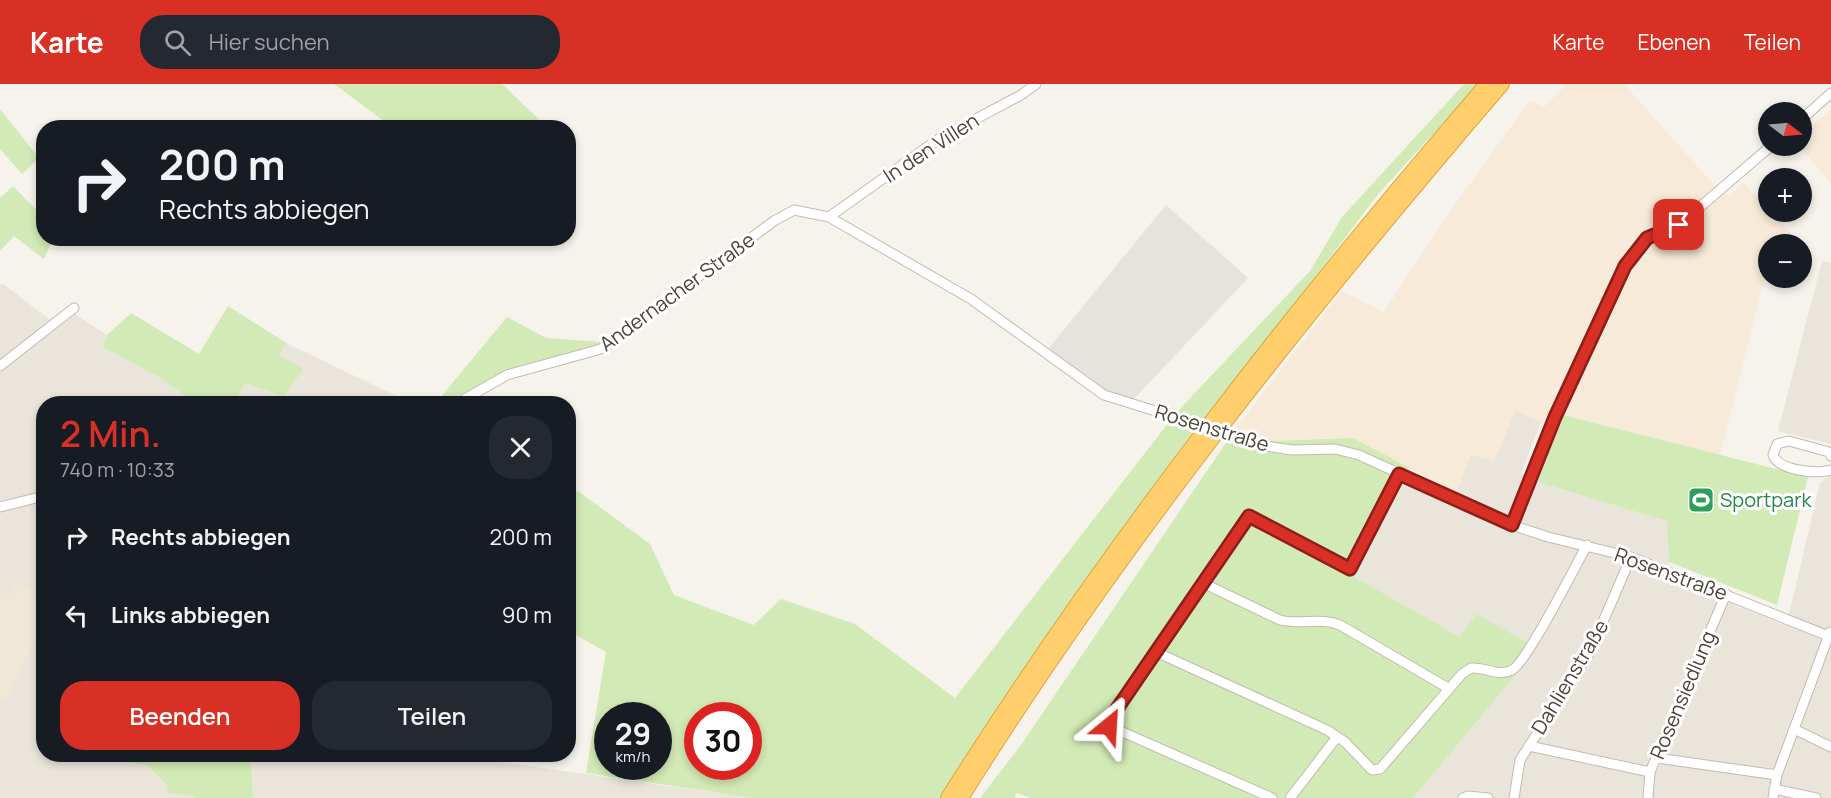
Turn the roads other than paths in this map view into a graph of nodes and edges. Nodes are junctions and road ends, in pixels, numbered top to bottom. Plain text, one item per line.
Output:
1 (1036, 84) edge
2 (1487, 84) edge
3 (1502, 84) edge
4 (1831, 93) edge
5 (1812, 110) edge
6 (1759, 156) edge
7 (794, 210) joint
8 (829, 217) junction
9 (74, 308) dead end
10 (0, 366) edge
11 (470, 396) edge
12 (1831, 456) edge
13 (1831, 470) edge
14 (1399, 474) junction
15 (36, 498) edge
16 (0, 507) edge
17 (1512, 525) junction
18 (1587, 545) junction
19 (1631, 557) junction
20 (1203, 583) junction
21 (1726, 594) junction
22 (1831, 634) edge
23 (1155, 652) junction
24 (1448, 688) junction
25 (1794, 729) junction
26 (1337, 736) junction
27 (1529, 746) junction
28 (1831, 747) edge
29 (1657, 758) junction
30 (1650, 772) junction
31 (970, 773) junction
32 (1777, 775) junction
33 (1773, 794) edge
34 (948, 798) edge
35 (961, 798) edge
36 (1272, 798) edge
37 (1290, 798) edge
38 (1463, 798) edge
39 (1488, 798) edge
40 (1514, 798) edge
41 (1648, 798) edge
42 (1816, 798) edge

1 - 8 street, In den Villen
2 - 31 highway
3 - 31 highway
4 - 5 street
6 - 17 street
7 - 8 street, Rosenstraße
7 - 11 street, Andernacher Straße
8 - 14 street, Rosenstraße, bridge
9 - 10 street
12 - 13 street
14 - 17 street, Rosenstraße
14 - 20 street
15 - 16 street
17 - 18 street, Rosenstraße
18 - 19 street, Rosenstraße
18 - 24 street
19 - 21 street, Rosenstraße
19 - 27 street, Dahlienstraße
20 - 23 street
20 - 24 street
21 - 22 street, Rosenstraße
21 - 29 street, Rosensiedlung
22 - 25 street
23 - 26 street
23 - 36 street
24 - 26 street
25 - 28 street
25 - 32 street
26 - 37 street
27 - 30 street
27 - 40 street, Dahlienstraße
29 - 30 street, Rosensiedlung
29 - 32 street
30 - 41 street, Rosensiedlung
31 - 34 highway
31 - 35 highway
32 - 33 street
33 - 42 street
38 - 39 street

